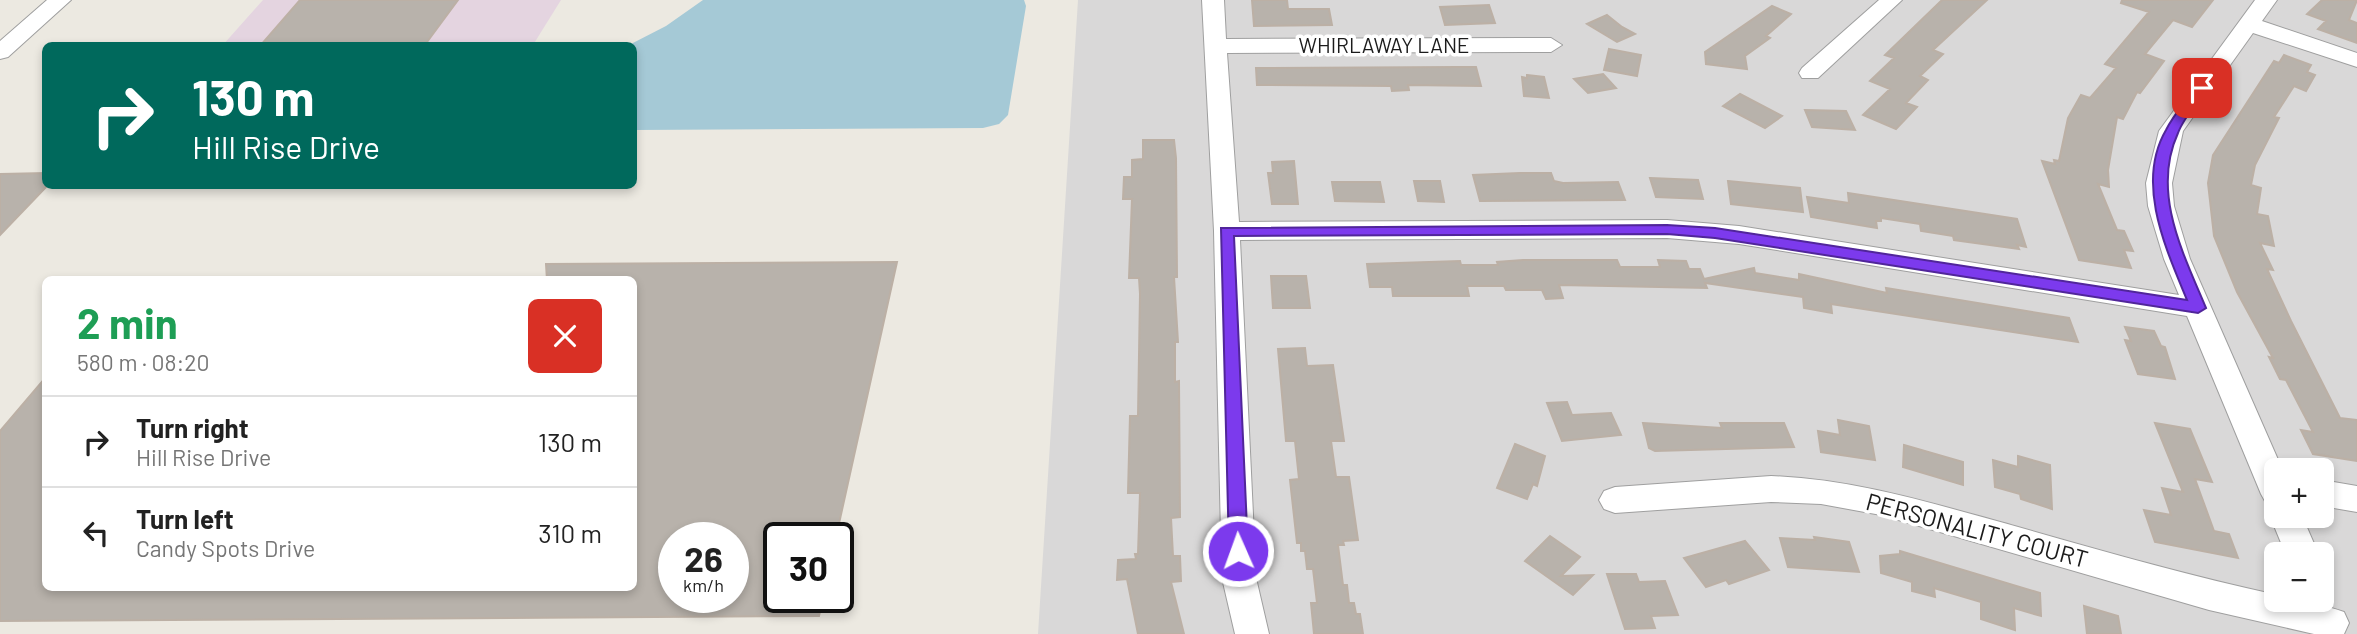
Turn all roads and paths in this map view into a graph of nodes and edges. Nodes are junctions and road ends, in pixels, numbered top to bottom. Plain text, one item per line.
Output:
1 (60, 0) edge
2 (1213, 0) edge
3 (1891, 0) edge
4 (2266, 0) edge
5 (2249, 24) junction
6 (1551, 45) dead end
7 (1216, 46) junction
8 (0, 52) edge
9 (2357, 60) edge
10 (1810, 73) dead end
11 (1227, 231) junction
12 (2198, 308) junction
13 (2264, 461) edge
14 (2334, 494) edge
15 (2357, 499) edge
16 (1615, 500) dead end
17 (2330, 619) edge
18 (1252, 634) edge

1 - 8 street
2 - 7 street
3 - 10 street
4 - 5 street
5 - 9 street
5 - 12 street
6 - 7 street, WHIRLAWAY LANE
7 - 11 street
11 - 12 street
11 - 18 street
12 - 13 street
14 - 15 street
16 - 17 street, PERSONALITY COURT

